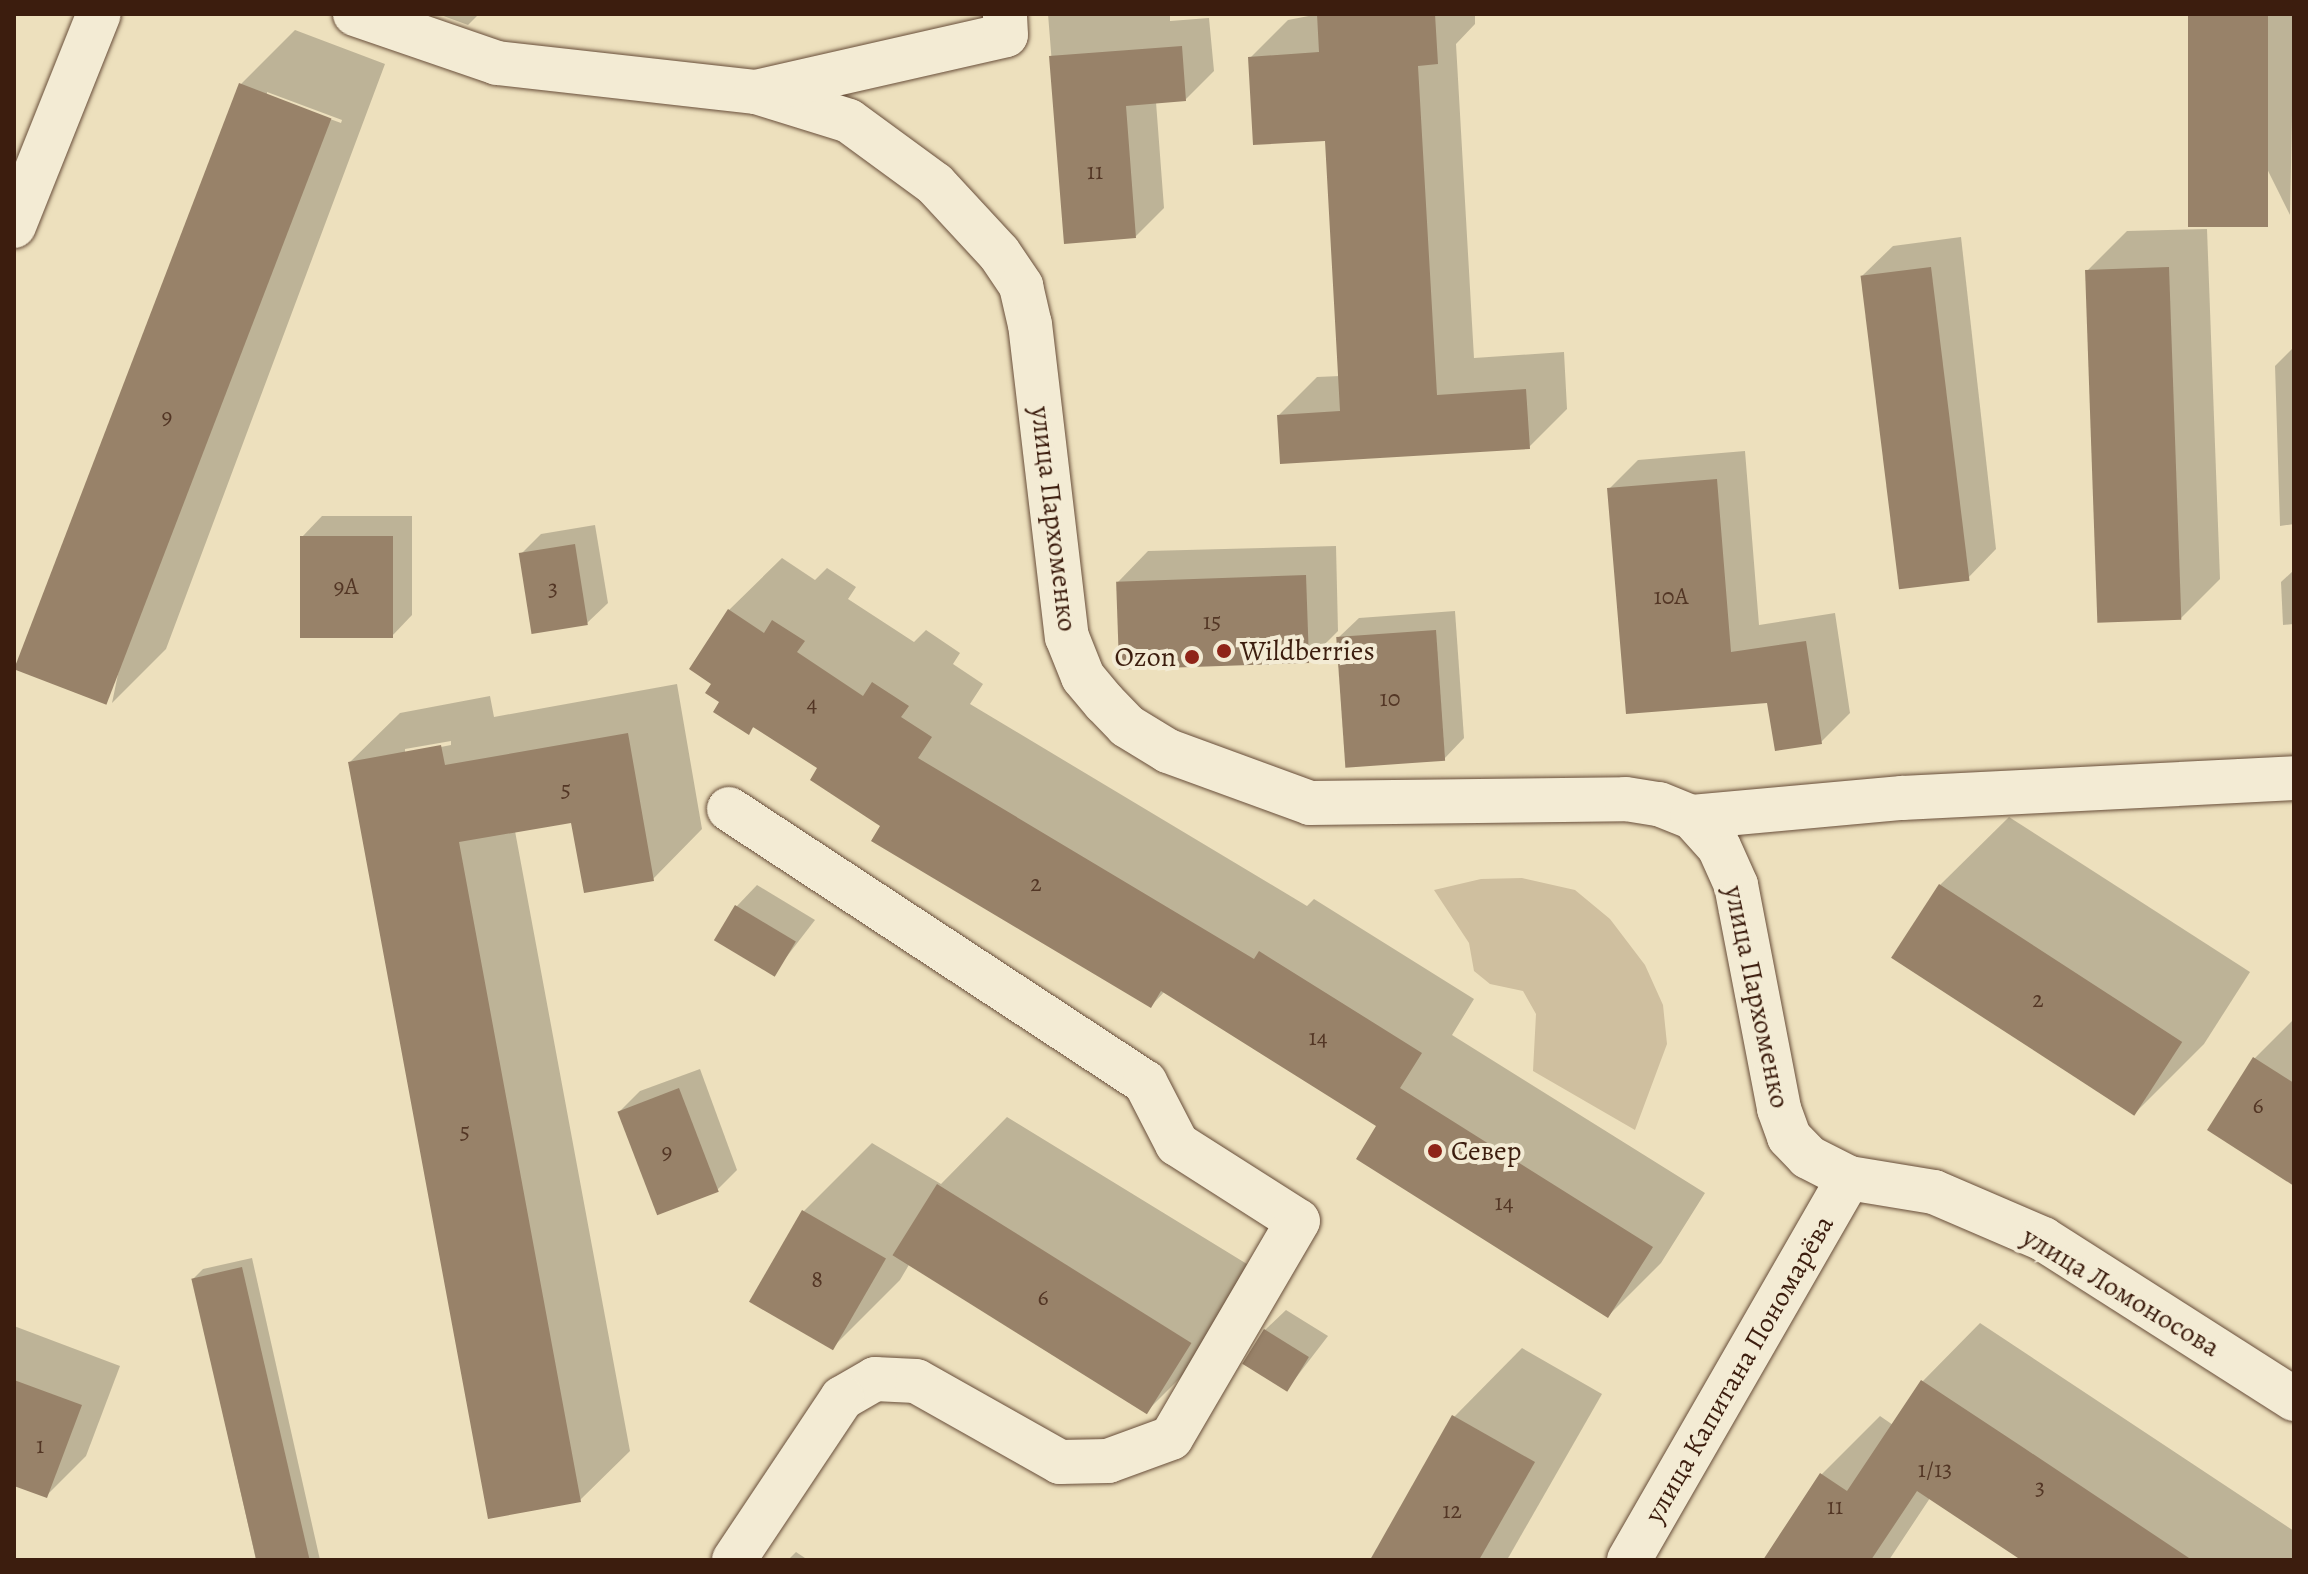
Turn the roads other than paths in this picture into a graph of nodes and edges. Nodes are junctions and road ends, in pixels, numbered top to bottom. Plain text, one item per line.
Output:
1 (99, 14) edge
2 (355, 14) edge
3 (1005, 14) edge
4 (756, 92) junction
5 (14, 226) edge
6 (2294, 778) edge
7 (729, 809) dead end
8 (1718, 827) junction
9 (1849, 1178) junction
10 (2294, 1399) edge
11 (734, 1560) edge
12 (1629, 1560) edge

1 - 5 street
2 - 4 street, улица Пархоменко
3 - 4 street
4 - 8 street, улица Пархоменко
6 - 8 street
7 - 11 street
8 - 9 street, улица Пархоменко
9 - 10 street, улица Ломоносова
9 - 12 street, улица Капитана Пономарёва

